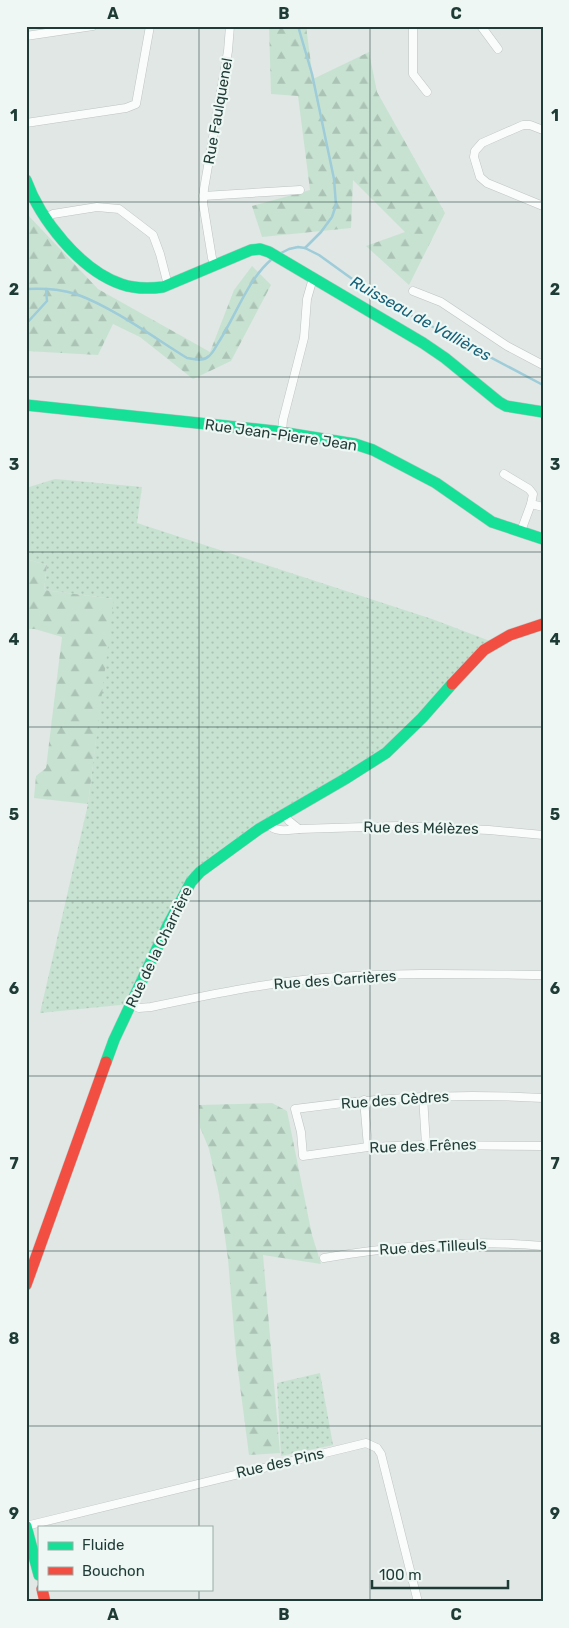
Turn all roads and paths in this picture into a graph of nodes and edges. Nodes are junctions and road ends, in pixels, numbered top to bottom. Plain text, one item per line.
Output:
1 (93, 26) edge
2 (150, 26) edge
3 (230, 26) edge
4 (413, 26) edge
5 (481, 26) edge
6 (26, 36) edge
7 (498, 49) dead end
8 (427, 92) dead end
9 (26, 123) edge
10 (543, 130) edge
11 (26, 180) edge
12 (300, 190) dead end
13 (203, 196) junction
14 (543, 206) edge
15 (46, 218) junction
16 (215, 265) junction
17 (313, 278) junction
18 (168, 285) junction
19 (413, 291) dead end
20 (543, 366) edge
21 (26, 405) edge
22 (543, 412) edge
23 (282, 432) junction
24 (504, 474) dead end
25 (531, 504) junction
26 (543, 507) edge
27 (521, 532) junction
28 (543, 539) edge
29 (543, 624) edge
30 (284, 814) junction
31 (268, 824) junction
32 (299, 829) junction
33 (543, 835) edge
34 (543, 975) edge
35 (130, 1004) junction
36 (423, 1096) junction
37 (543, 1098) edge
38 (364, 1100) junction
39 (426, 1144) junction
40 (543, 1146) edge
41 (368, 1148) junction
42 (303, 1156) joint
43 (543, 1246) edge
44 (324, 1258) dead end
45 (26, 1285) edge
46 (26, 1526) edge
47 (38, 1571) edge
48 (418, 1602) edge

1 - 6 street
2 - 9 street
3 - 13 street, Rue Faulquenel
4 - 8 street
5 - 7 street
10 - 14 street
11 - 15 street
12 - 13 street
13 - 16 street, Rue Faulquenel
15 - 18 street
15 - 18 street
16 - 17 street
16 - 18 street
17 - 22 street
17 - 23 street
19 - 20 street
21 - 23 street, Rue Jean-Pierre Jean
23 - 27 street, Rue Jean-Pierre Jean
24 - 25 street
25 - 26 street
25 - 27 street
27 - 28 street, Rue Jean-Pierre Jean
29 - 30 street, Rue de la Charrière
30 - 31 street, Rue de la Charrière
30 - 32 street
31 - 32 street, Rue des Mélèzes
31 - 35 street, Rue de la Charrière
32 - 33 street, Rue des Mélèzes
34 - 35 street, Rue des Carrières
35 - 45 street, Rue de la Charrière
36 - 37 street, Rue des Cèdres
36 - 38 street, Rue des Cèdres
36 - 39 street
38 - 41 street
38 - 42 street, Rue des Cèdres
39 - 40 street, Rue des Frênes
39 - 41 street, Rue des Frênes
41 - 42 street, Rue des Frênes
43 - 44 street, Rue des Tilleuls
46 - 47 street
46 - 48 street, Rue des Pins

